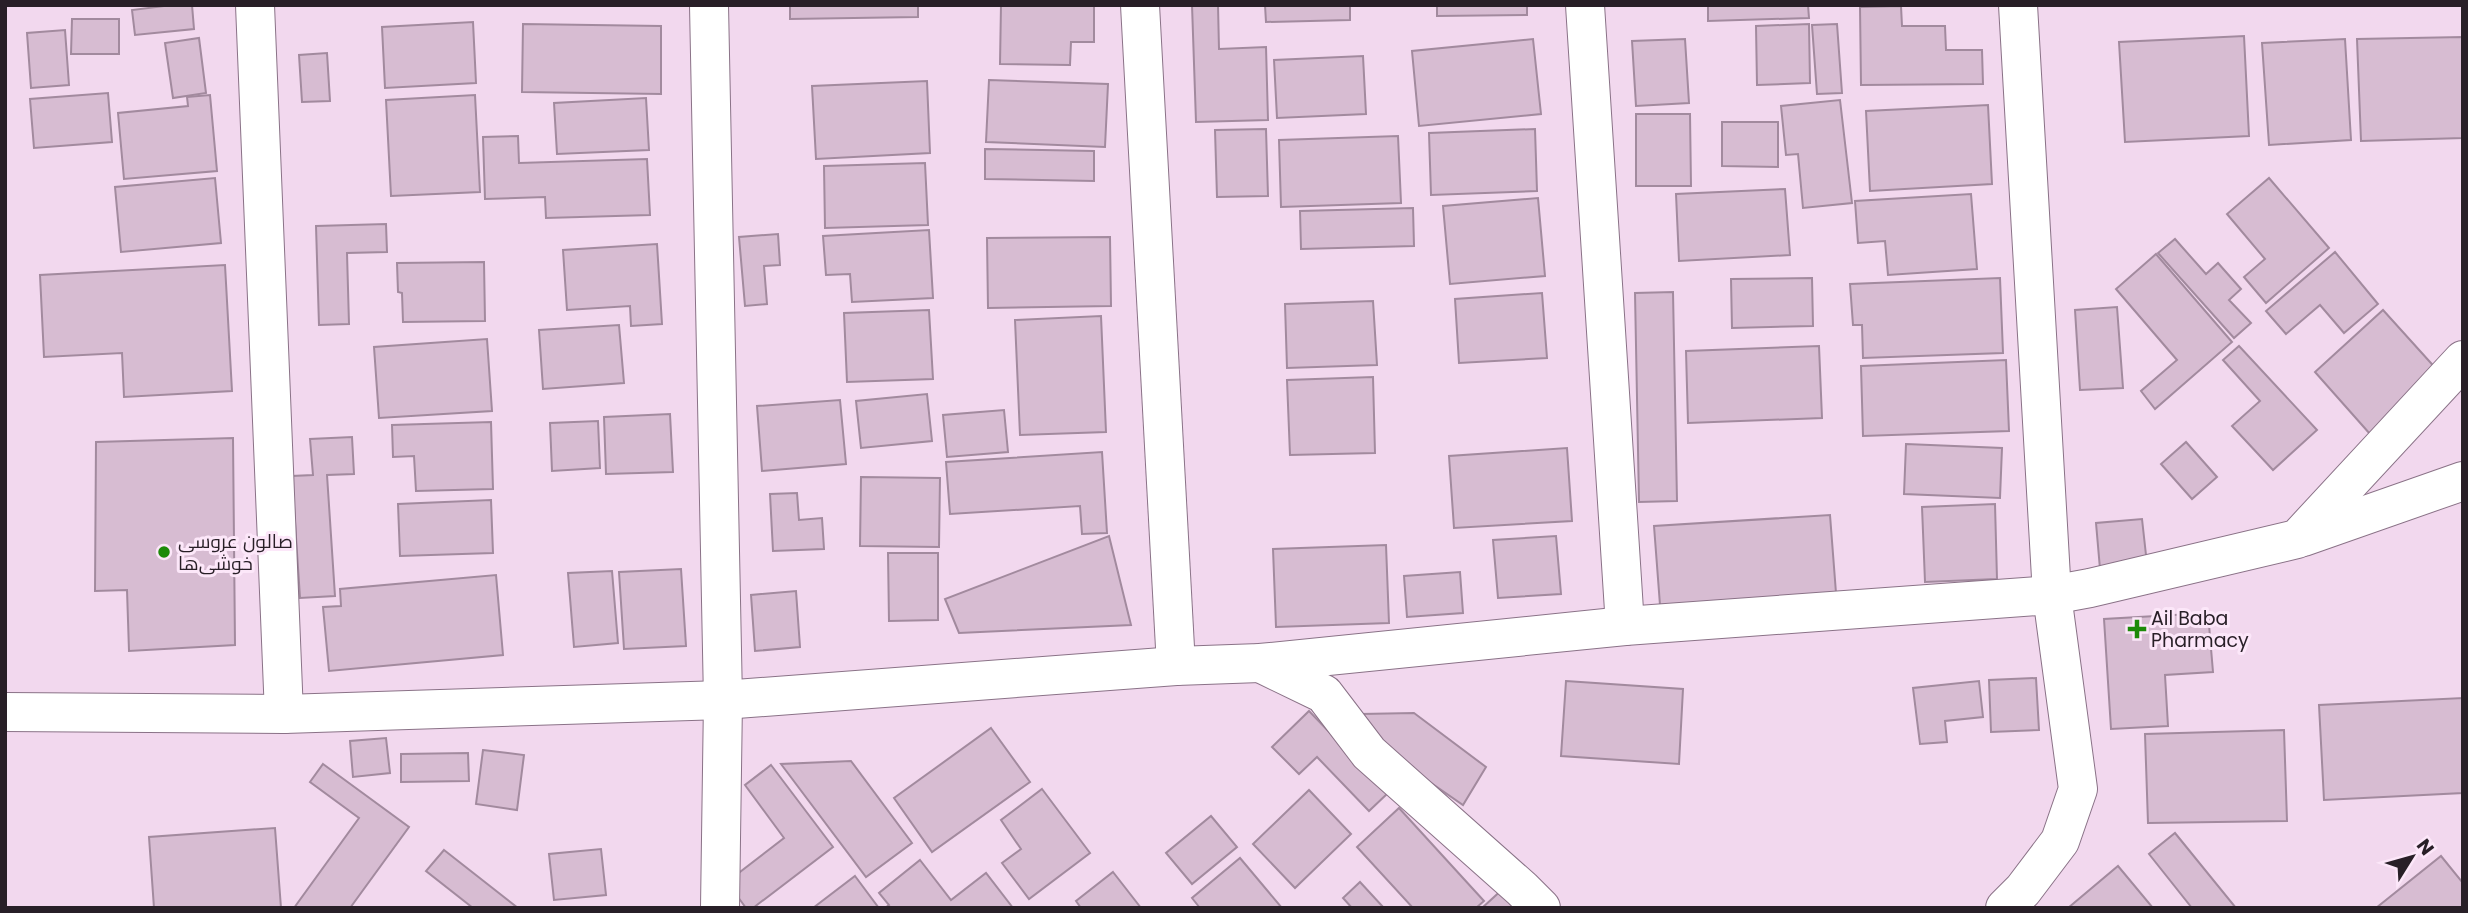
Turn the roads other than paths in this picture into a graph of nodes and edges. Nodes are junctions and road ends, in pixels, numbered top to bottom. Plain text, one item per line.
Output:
1 (255, 5) edge
2 (709, 5) edge
3 (1140, 5) edge
4 (1585, 5) edge
5 (2018, 5) edge
6 (2463, 360) edge
7 (2463, 481) edge
8 (2298, 539) junction
9 (2052, 595) junction
10 (1625, 626) junction
11 (1260, 663) junction
12 (1176, 666) junction
13 (723, 701) junction
14 (5, 712) edge
15 (284, 714) junction
16 (720, 908) edge
17 (1541, 908) edge
18 (2005, 908) edge

1 - 15 street
2 - 13 street
3 - 12 street
4 - 10 street
5 - 9 street
6 - 8 street
7 - 8 street
8 - 9 street
9 - 10 street
9 - 18 street
10 - 11 street
11 - 12 street
11 - 17 street
12 - 13 street
13 - 15 street
13 - 16 street
14 - 15 street

